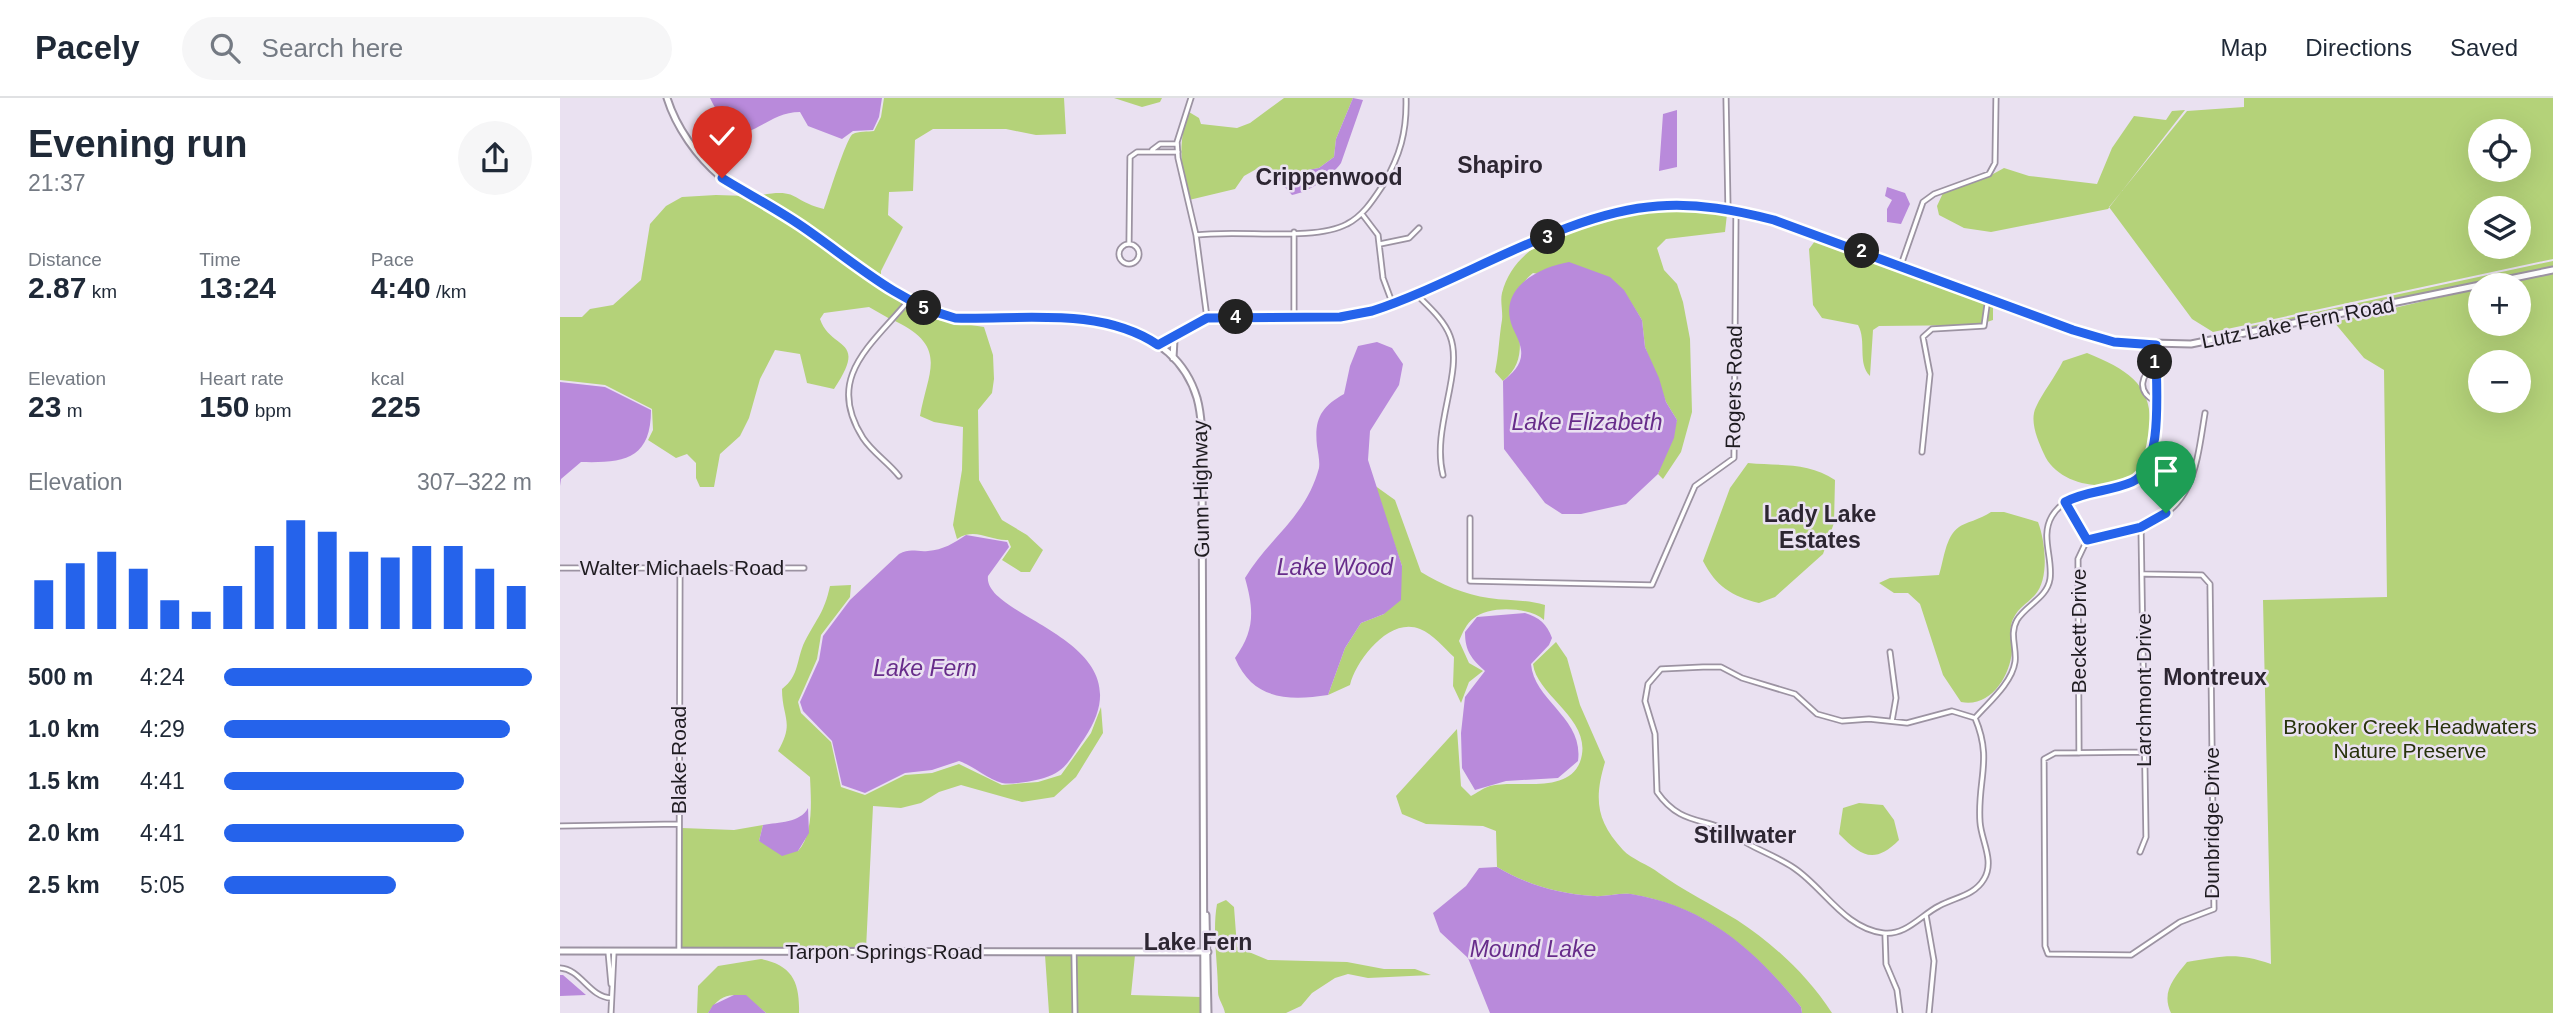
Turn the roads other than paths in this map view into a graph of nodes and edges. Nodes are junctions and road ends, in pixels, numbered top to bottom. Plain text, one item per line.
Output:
1 (667, 98) edge
2 (1191, 98) edge
3 (1406, 98) edge
4 (1726, 98) edge
5 (1996, 98) edge
6 (1177, 144) junction
7 (1150, 151) junction
8 (1178, 152) junction
9 (1728, 208) junction
10 (1736, 210) junction
11 (1362, 214) junction
12 (1419, 228) dead end
13 (1294, 232) junction
14 (1196, 235) junction
15 (1129, 244) junction
16 (1380, 244) junction
17 (1901, 265) junction
18 (2553, 270) edge
19 (2531, 275) edge
20 (2468, 287) edge
21 (1416, 295) junction
22 (1988, 298) junction
23 (908, 300) junction
24 (1393, 304) junction
25 (1294, 317) junction
26 (1207, 318) junction
27 (1180, 330) junction
28 (1158, 345) junction
29 (2156, 345) junction
30 (1173, 358) junction
31 (2155, 363) junction
32 (2155, 401) junction
33 (2204, 413) dead end
34 (1922, 452) dead end
35 (1443, 475) dead end
36 (899, 477) dead end
37 (2065, 502) junction
38 (1470, 518) dead end
39 (2141, 527) junction
40 (2087, 540) junction
41 (560, 568) edge
42 (680, 568) junction
43 (804, 568) dead end
44 (2144, 575) junction
45 (1890, 652) dead end
46 (1975, 718) junction
47 (1892, 721) junction
48 (2079, 752) junction
49 (2144, 752) junction
50 (679, 824) junction
51 (560, 826) edge
52 (2140, 852) dead end
53 (1926, 915) junction
54 (1885, 933) junction
55 (560, 951) edge
56 (611, 951) junction
57 (679, 951) junction
58 (1074, 952) junction
59 (1205, 952) junction
60 (560, 968) edge
61 (608, 971) junction
62 (614, 971) junction
63 (611, 984) junction
64 (611, 998) junction
65 (611, 1013) edge
66 (1075, 1013) edge
67 (1206, 1013) edge
68 (1900, 1013) edge
69 (1929, 1013) edge

1 - 23 main road, Gunn Highway
2 - 6 street
3 - 11 street
4 - 9 street
5 - 17 street
6 - 7 street
6 - 8 street
7 - 8 street
7 - 15 street
8 - 14 street
9 - 10 main road, Lutz Lake Fern Road
9 - 21 main road, Lutz Lake Fern Road
10 - 17 main road, Lutz Lake Fern Road
10 - 38 street, Rogers Road
11 - 13 street
11 - 16 street
12 - 16 street
13 - 14 street
13 - 25 street
14 - 26 street
15 - 15 street
16 - 24 street
17 - 22 main road, Lutz Lake Fern Road
18 - 19 main road, Lutz Lake Fern Road
20 - 29 main road, Lutz Lake Fern Road
21 - 24 main road, Lutz Lake Fern Road
21 - 35 street
22 - 29 main road, Lutz Lake Fern Road
22 - 34 street
23 - 28 main road, Gunn Highway
23 - 36 street
24 - 25 main road, Lutz Lake Fern Road
25 - 26 main road, Lutz Lake Fern Road
26 - 27 main road, Lutz Lake Fern Road
27 - 28 main road, Lutz Lake Fern Road
27 - 30 main road
28 - 30 main road, Gunn Highway
29 - 31 street
30 - 59 main road, Gunn Highway
31 - 32 street
31 - 32 street
32 - 37 street
33 - 39 street, Beckett Drive
37 - 40 street
37 - 46 street
39 - 40 street, Beckett Drive
39 - 44 street, Larchmont Drive
40 - 48 street, Beckett Drive
41 - 42 street, Walter Michaels Road
42 - 43 street, Walter Michaels Road
42 - 50 street, Blake Road
44 - 48 street, Dunbridge Drive
44 - 49 street, Larchmont Drive
45 - 47 street
46 - 47 street
46 - 53 street
47 - 54 street
48 - 49 street, Dunbridge Drive
49 - 52 street, Larchmont Drive
50 - 51 street
50 - 57 street, Blake Road
53 - 54 street
53 - 69 street
54 - 68 street
55 - 56 main road, Tarpon Springs Road
56 - 57 main road, Tarpon Springs Road
56 - 61 street
56 - 62 street
57 - 58 main road, Tarpon Springs Road
58 - 59 main road, Tarpon Springs Road
58 - 66 street
59 - 67 main road, Gunn Highway
60 - 64 street
61 - 62 street
61 - 63 street
62 - 63 street
63 - 64 street
64 - 65 street

